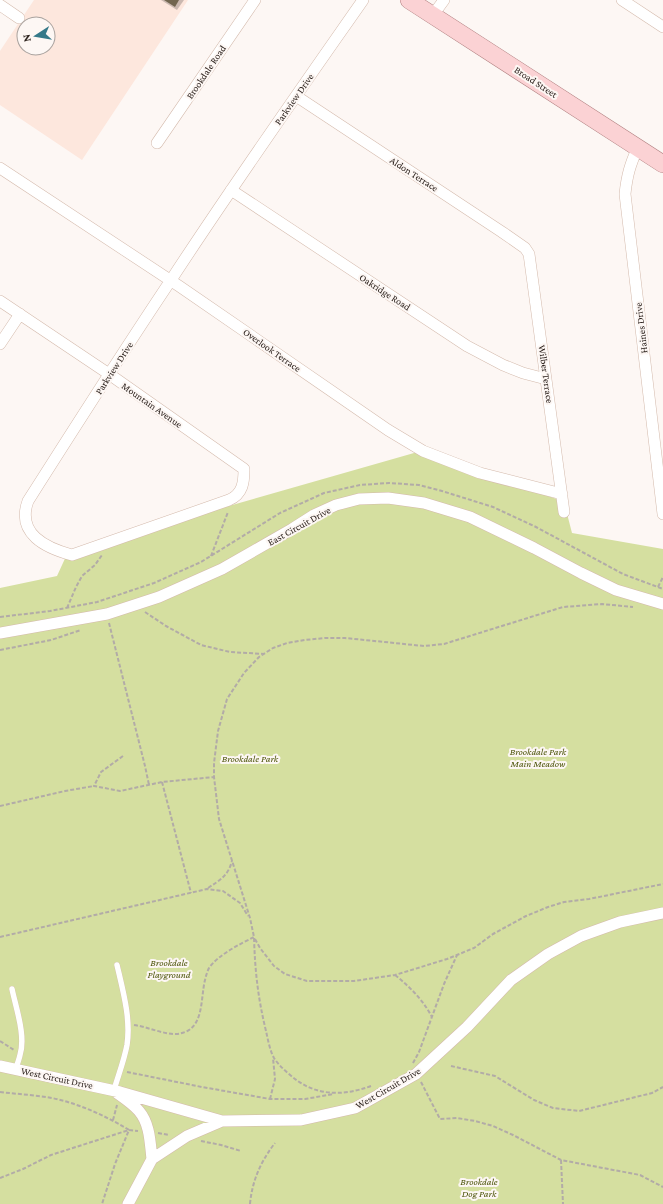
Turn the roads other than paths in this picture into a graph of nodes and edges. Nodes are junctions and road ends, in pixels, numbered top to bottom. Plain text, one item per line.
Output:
1 (255, 0) edge
2 (363, 0) edge
3 (409, 0) edge
4 (444, 0) edge
5 (622, 0) edge
6 (0, 5) edge
7 (434, 15) junction
8 (16, 16) edge
9 (663, 27) edge
10 (296, 96) junction
11 (157, 143) dead end
12 (638, 147) junction
13 (663, 164) edge
14 (0, 168) edge
15 (231, 190) junction
16 (529, 254) joint
17 (170, 280) junction
18 (0, 301) edge
19 (20, 314) junction
20 (0, 344) edge
21 (109, 374) junction
22 (546, 379) junction
23 (244, 469) joint
24 (562, 494) junction
25 (564, 512) dead end
26 (662, 512) edge
27 (663, 604) edge
28 (0, 633) edge
29 (663, 913) edge
30 (117, 965) dead end
31 (12, 989) dead end
32 (0, 1066) edge
33 (15, 1070) junction
34 (114, 1090) junction
35 (222, 1121) junction
36 (152, 1159) junction
37 (128, 1204) edge

1 - 11 street, Brookdale Road
2 - 10 street, Parkview Drive
3 - 7 main road, Broad Street
4 - 7 street
5 - 9 street
6 - 8 street
7 - 12 main road, Broad Street
10 - 15 street, Parkview Drive
10 - 16 street, Aldon Terrace
12 - 13 main road, Broad Street
12 - 26 street, Haines Drive
14 - 17 street, Overlook Terrace
15 - 17 street, Parkview Drive
15 - 22 street, Oakridge Road
16 - 22 street, Wilber Terrace
17 - 21 street, Parkview Drive
17 - 24 street, Overlook Terrace
18 - 19 street, Mountain Avenue
19 - 20 street
19 - 21 street, Mountain Avenue
21 - 23 street, Mountain Avenue
21 - 23 street, Parkview Drive
22 - 24 street, Wilber Terrace
24 - 25 street, Wilber Terrace
27 - 28 street, East Circuit Drive
29 - 35 street, West Circuit Drive
30 - 34 lane
31 - 33 lane
32 - 33 street, West Circuit Drive
33 - 34 street, West Circuit Drive
34 - 35 street, West Circuit Drive
34 - 36 street, West Circuit Drive
35 - 36 street
36 - 37 street

